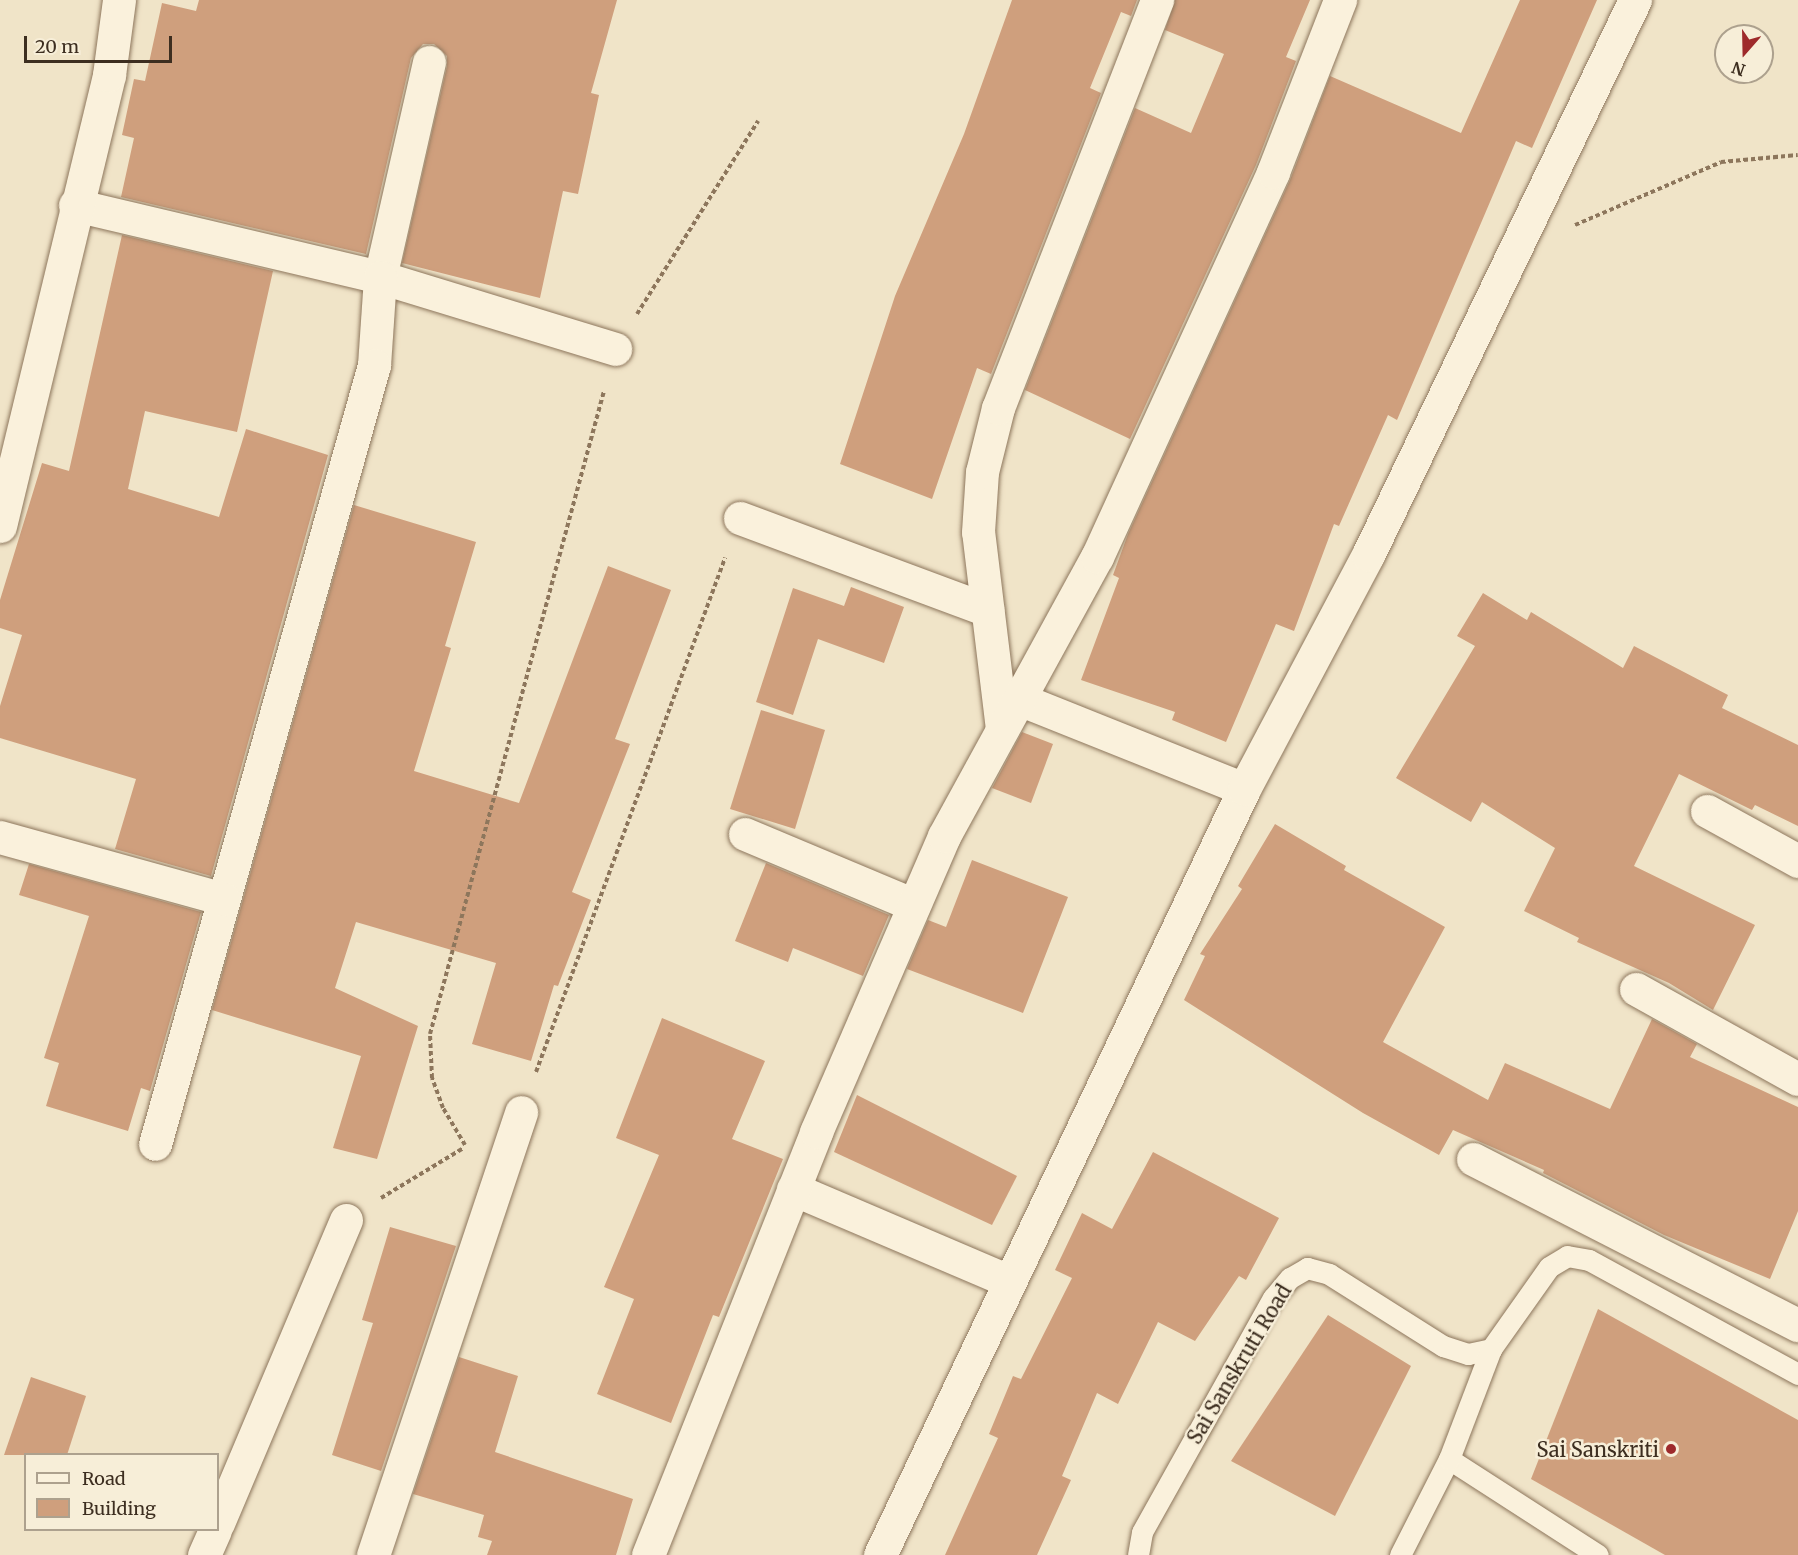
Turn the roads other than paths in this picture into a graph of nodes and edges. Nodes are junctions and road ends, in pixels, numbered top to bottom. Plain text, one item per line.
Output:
1 (119, 0) edge
2 (1157, 0) edge
3 (1340, 0) edge
4 (1635, 0) edge
5 (429, 62) dead end
6 (75, 206) junction
7 (380, 277) junction
8 (615, 349) road end
9 (12, 416) edge
10 (740, 518) road end
11 (0, 526) edge
12 (987, 610) junction
13 (1019, 699) junction
14 (1002, 729) junction
15 (1244, 789) junction
16 (1707, 811) dead end
17 (746, 834) dead end
18 (0, 837) edge
19 (1798, 861) edge
20 (224, 899) junction
21 (914, 905) junction
22 (1636, 989) dead end
23 (1798, 1079) edge
24 (521, 1112) road end
25 (155, 1144) dead end
26 (1473, 1159) dead end
27 (793, 1189) junction
28 (346, 1220) road end
29 (1009, 1281) junction
30 (1798, 1325) edge
31 (1491, 1349) junction
32 (1798, 1374) edge
33 (1449, 1459) junction
34 (219, 1521) edge
35 (215, 1531) edge
36 (204, 1555) edge
37 (373, 1555) edge
38 (648, 1555) edge
39 (880, 1555) edge
40 (1137, 1555) edge
41 (1400, 1555) edge
42 (1598, 1555) edge

1 - 6 street
2 - 12 street
3 - 13 street
4 - 15 street
5 - 7 street
6 - 7 street
6 - 9 street
7 - 8 street
7 - 20 street
9 - 11 street
10 - 12 street
12 - 14 street
13 - 14 street
13 - 15 street
14 - 21 street
15 - 29 street
16 - 19 street
17 - 21 street
18 - 20 street
20 - 25 street
21 - 27 street
22 - 23 street
24 - 37 street
26 - 30 street
27 - 29 street
27 - 38 street
28 - 34 street
29 - 39 street
31 - 32 lane
31 - 33 lane
31 - 40 lane, Sai Sanskruti Road
33 - 41 lane
33 - 42 lane
35 - 36 street

